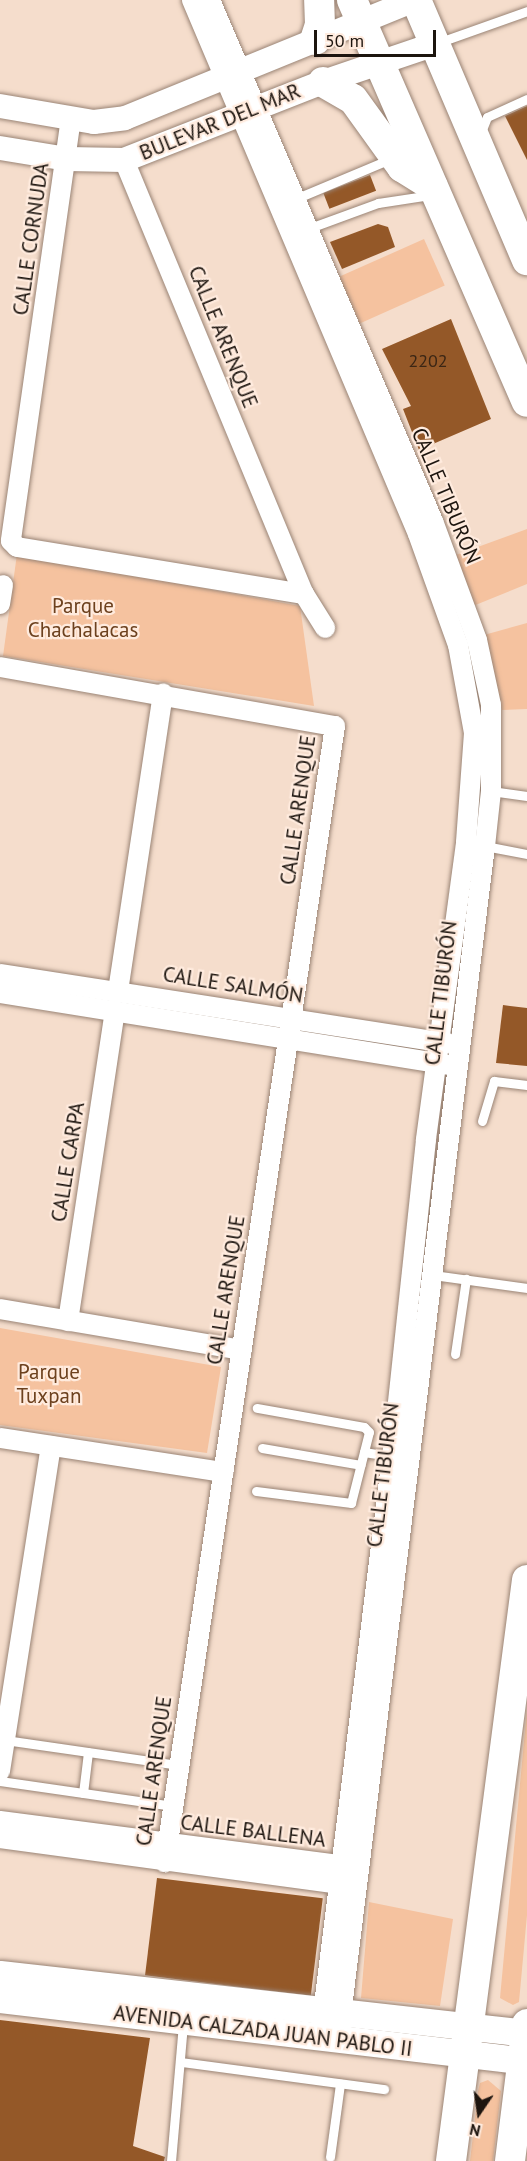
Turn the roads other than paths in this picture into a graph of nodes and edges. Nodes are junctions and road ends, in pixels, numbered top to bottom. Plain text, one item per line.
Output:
1 (192, 0) edge
2 (210, 0) edge
3 (319, 0) edge
4 (415, 0) edge
5 (357, 10) edge
6 (527, 10) edge
7 (315, 40) junction
8 (435, 44) junction
9 (381, 62) junction
10 (233, 76) junction
11 (322, 82) junction
12 (527, 99) edge
13 (0, 106) edge
14 (248, 110) junction
15 (71, 118) junction
16 (0, 148) edge
17 (479, 150) junction
18 (395, 157) junction
19 (67, 159) junction
20 (124, 160) junction
21 (434, 190) junction
22 (295, 200) junction
23 (307, 229) junction
24 (524, 243) edge
25 (527, 402) edge
26 (304, 594) junction
27 (325, 628) dead end
28 (0, 667) edge
29 (163, 693) junction
30 (491, 792) junction
31 (527, 796) edge
32 (485, 846) junction
33 (527, 854) edge
34 (0, 974) edge
35 (118, 991) junction
36 (0, 993) edge
37 (115, 1011) junction
38 (290, 1029) junction
39 (448, 1044) junction
40 (436, 1064) junction
41 (456, 1066) junction
42 (527, 1085) edge
43 (482, 1120) dead end
44 (432, 1275) junction
45 (466, 1279) junction
46 (527, 1288) edge
47 (0, 1309) edge
48 (68, 1321) junction
49 (242, 1350) junction
50 (455, 1354) dead end
51 (257, 1408) dead end
52 (0, 1438) edge
53 (51, 1446) junction
54 (262, 1448) dead end
55 (364, 1452) junction
56 (400, 1458) junction
57 (361, 1465) junction
58 (223, 1472) junction
59 (256, 1491) dead end
60 (527, 1580) edge
61 (5, 1740) junction
62 (88, 1752) junction
63 (179, 1765) junction
64 (0, 1771) edge
65 (0, 1781) edge
66 (83, 1792) junction
67 (173, 1806) junction
68 (0, 1821) edge
69 (0, 1839) edge
70 (166, 1853) junction
71 (348, 1876) junction
72 (7, 1987) edge
73 (184, 2009) junction
74 (332, 2010) junction
75 (329, 2040) junction
76 (469, 2041) junction
77 (526, 2042) edge
78 (180, 2062) junction
79 (340, 2084) junction
80 (384, 2089) dead end
81 (330, 2157) dead end
82 (171, 2161) edge
83 (451, 2161) edge
84 (510, 2161) edge

1 - 10 street, CALLE TIBURÓN
2 - 10 street, CALLE TIBURÓN
3 - 7 main road
4 - 5 street, BULEVAR DEL MAR
4 - 8 main road
5 - 7 street, BULEVAR DEL MAR
5 - 9 main road
6 - 8 lane
7 - 10 street, BULEVAR DEL MAR
8 - 9 street, BULEVAR DEL MAR
8 - 17 main road
9 - 11 street, BULEVAR DEL MAR
9 - 21 main road
10 - 14 street, CALLE TIBURÓN
10 - 15 street, BULEVAR DEL MAR
11 - 14 street, BULEVAR DEL MAR
11 - 18 main road
12 - 17 lane
13 - 15 street, BULEVAR DEL MAR
14 - 20 street, BULEVAR DEL MAR
14 - 22 street, CALLE TIBURÓN
14 - 39 street, CALLE TIBURÓN
15 - 19 street, CALLE CORNUDA
16 - 19 street, BULEVAR DEL MAR
17 - 24 main road
18 - 21 main road
18 - 22 lane
19 - 20 street, BULEVAR DEL MAR
19 - 26 street, CALLE CORNUDA
20 - 26 street, CALLE ARENQUE
21 - 23 lane
21 - 25 main road
22 - 23 street, CALLE TIBURÓN
23 - 30 street, CALLE TIBURÓN
26 - 27 street, CALLE ARENQUE
28 - 29 street
29 - 35 street
29 - 38 street, CALLE ARENQUE
30 - 31 lane
30 - 32 street, CALLE TIBURÓN
32 - 33 lane
32 - 39 street, CALLE TIBURÓN
34 - 35 street, CALLE SALMÓN
35 - 38 street, CALLE SALMÓN
36 - 37 street, CALLE SALMÓN
37 - 38 street, CALLE SALMÓN
37 - 48 street, CALLE CARPA
38 - 39 street, CALLE SALMÓN
38 - 40 street, CALLE SALMÓN
38 - 49 street, CALLE ARENQUE
39 - 40 street, CALLE TIBURÓN
39 - 41 street, CALLE TIBURÓN
40 - 41 street, CALLE SALMÓN
40 - 56 street, CALLE TIBURÓN
41 - 44 street, CALLE TIBURÓN
42 - 43 lane
44 - 45 lane
44 - 56 street, CALLE TIBURÓN
45 - 46 lane
45 - 50 lane
47 - 48 street
48 - 49 street
49 - 58 street, CALLE ARENQUE
51 - 55 lane
52 - 53 street
53 - 58 street
53 - 61 street
54 - 57 lane
55 - 56 lane
55 - 57 lane
56 - 71 street, CALLE TIBURÓN
57 - 59 lane
58 - 63 street, CALLE ARENQUE
60 - 76 main road
61 - 62 lane
61 - 64 street
62 - 63 lane
62 - 66 lane
63 - 67 street, CALLE ARENQUE
65 - 66 lane
66 - 67 lane
67 - 70 street, CALLE ARENQUE
68 - 70 street, CALLE BALLENA
69 - 70 street, CALLE BALLENA
70 - 71 street, CALLE BALLENA
71 - 74 street, CALLE TIBURÓN
72 - 73 main road, AVENIDA CALZADA JUAN PABLO II
73 - 74 main road, AVENIDA CALZADA JUAN PABLO II
73 - 75 main road, AVENIDA CALZADA JUAN PABLO II
73 - 78 lane
74 - 75 street, CALLE TIBURÓN
74 - 76 main road, AVENIDA CALZADA JUAN PABLO II
75 - 76 main road, AVENIDA CALZADA JUAN PABLO II
76 - 77 main road, AVENIDA CALZADA JUAN PABLO II
76 - 83 main road
77 - 84 main road
78 - 79 lane
78 - 82 lane
79 - 80 lane
79 - 81 lane

